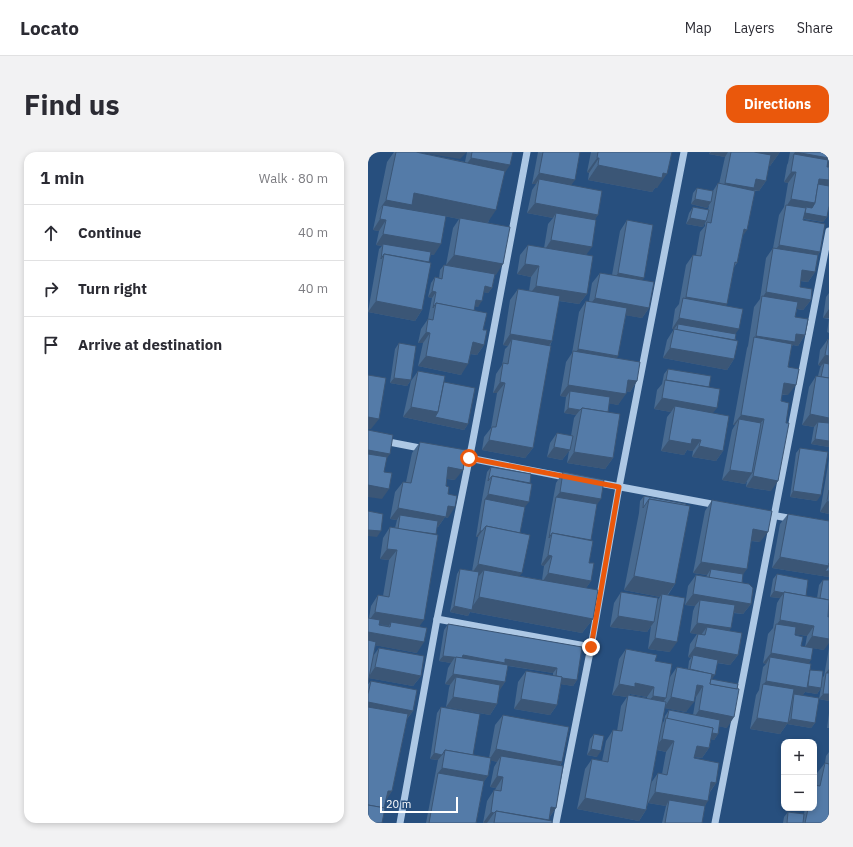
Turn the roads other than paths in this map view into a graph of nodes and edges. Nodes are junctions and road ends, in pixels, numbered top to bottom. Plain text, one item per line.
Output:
1 (527, 152) edge
2 (684, 152) edge
3 (829, 231) edge
4 (368, 438) edge
5 (430, 450) edge
6 (454, 455) edge
7 (469, 458) junction
8 (574, 478) edge
9 (590, 482) edge
10 (619, 487) junction
11 (728, 507) edge
12 (767, 514) edge
13 (775, 516) junction
14 (798, 520) edge
15 (436, 619) junction
16 (591, 647) junction
17 (400, 823) edge
18 (556, 823) edge
19 (715, 823) edge

1 - 7 street
2 - 10 street
3 - 13 street
4 - 5 street
6 - 7 street
7 - 8 street
7 - 15 street
9 - 10 street
10 - 11 street
10 - 16 street
12 - 13 street
13 - 14 street
13 - 19 street
15 - 16 street
15 - 17 street
16 - 18 street

